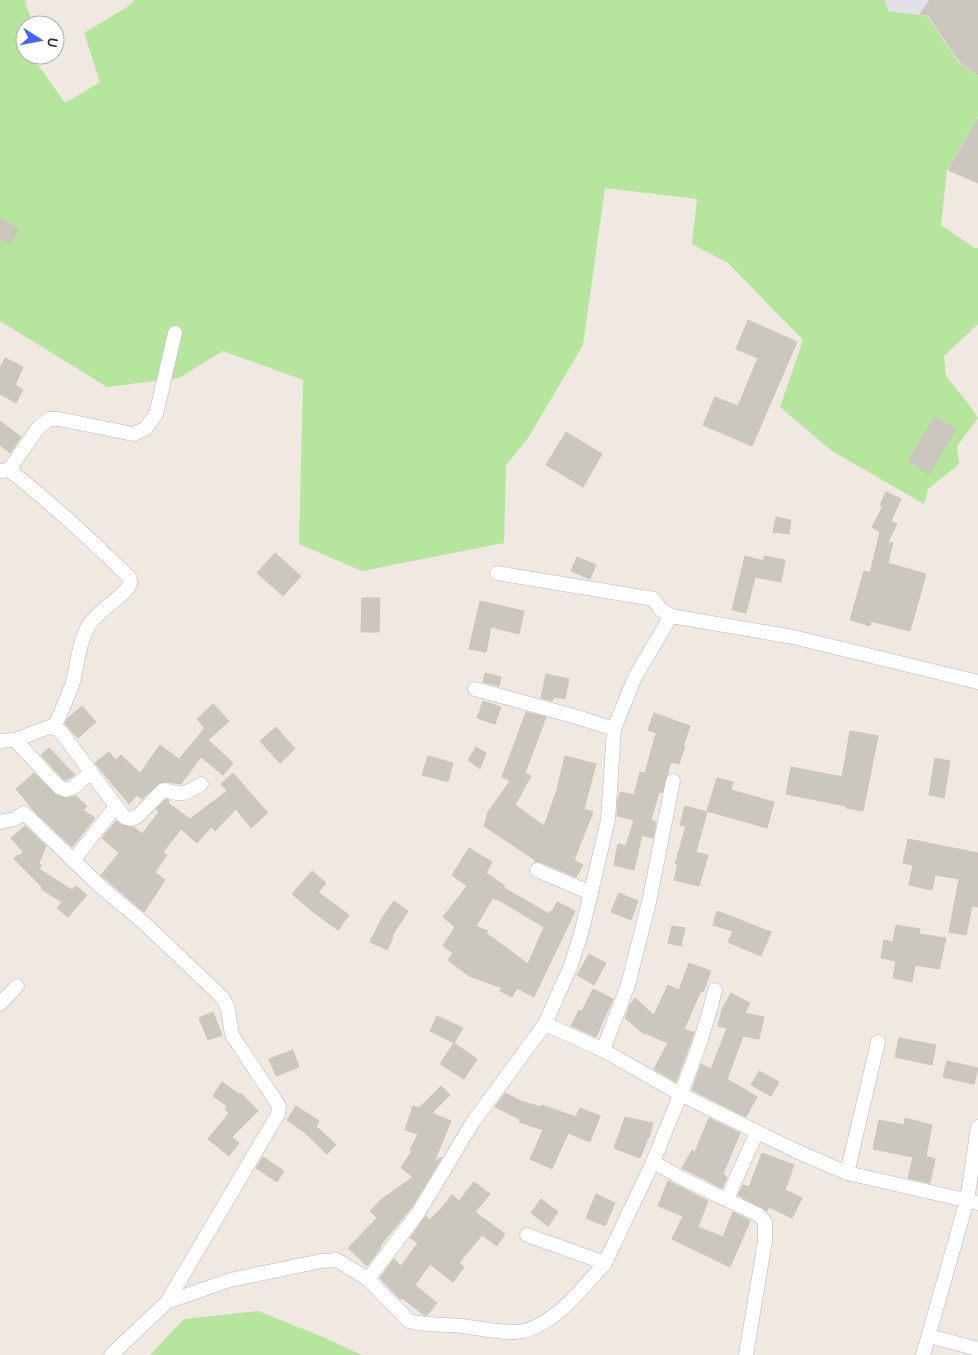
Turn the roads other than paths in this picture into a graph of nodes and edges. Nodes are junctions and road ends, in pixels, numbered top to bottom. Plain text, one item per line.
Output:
1 (175, 333) dead end
2 (4, 471) edge
3 (497, 573) dead end
4 (671, 616) junction
5 (978, 682) edge
6 (475, 689) dead end
7 (54, 728) junction
8 (614, 729) junction
9 (15, 740) junction
10 (0, 741) edge
11 (91, 772) junction
12 (673, 781) dead end
13 (201, 784) dead end
14 (116, 806) junction
15 (0, 822) edge
16 (74, 861) junction
17 (537, 870) dead end
18 (591, 893) junction
19 (17, 986) dead end
20 (715, 990) dead end
21 (0, 1004) edge
22 (546, 1024) junction
23 (878, 1042) dead end
24 (603, 1050) junction
25 (680, 1094) junction
26 (978, 1127) edge
27 (757, 1132) junction
28 (653, 1162) junction
29 (847, 1173) junction
30 (727, 1199) junction
31 (973, 1201) edge
32 (528, 1235) dead end
33 (605, 1263) junction
34 (368, 1280) junction
35 (167, 1302) junction
36 (929, 1336) junction
37 (978, 1349) edge
38 (111, 1355) edge
39 (746, 1355) edge
40 (923, 1355) edge

1 - 2 street
2 - 7 street
3 - 4 street
4 - 5 street
4 - 8 street
6 - 8 street
7 - 9 street
7 - 11 street
8 - 18 street
9 - 10 street
9 - 11 street
11 - 14 street
12 - 24 street
13 - 14 street
14 - 16 street
15 - 16 street
16 - 35 street
17 - 18 street
18 - 22 street
19 - 21 street
20 - 25 street
22 - 24 street
22 - 34 street
23 - 29 street
24 - 25 street
25 - 27 street
25 - 28 street
26 - 31 street
27 - 29 street
27 - 30 street
28 - 30 street
28 - 33 street
29 - 31 street
30 - 39 street
31 - 36 street
32 - 33 street
33 - 34 street
34 - 35 street
35 - 38 street
36 - 37 street
36 - 40 street

